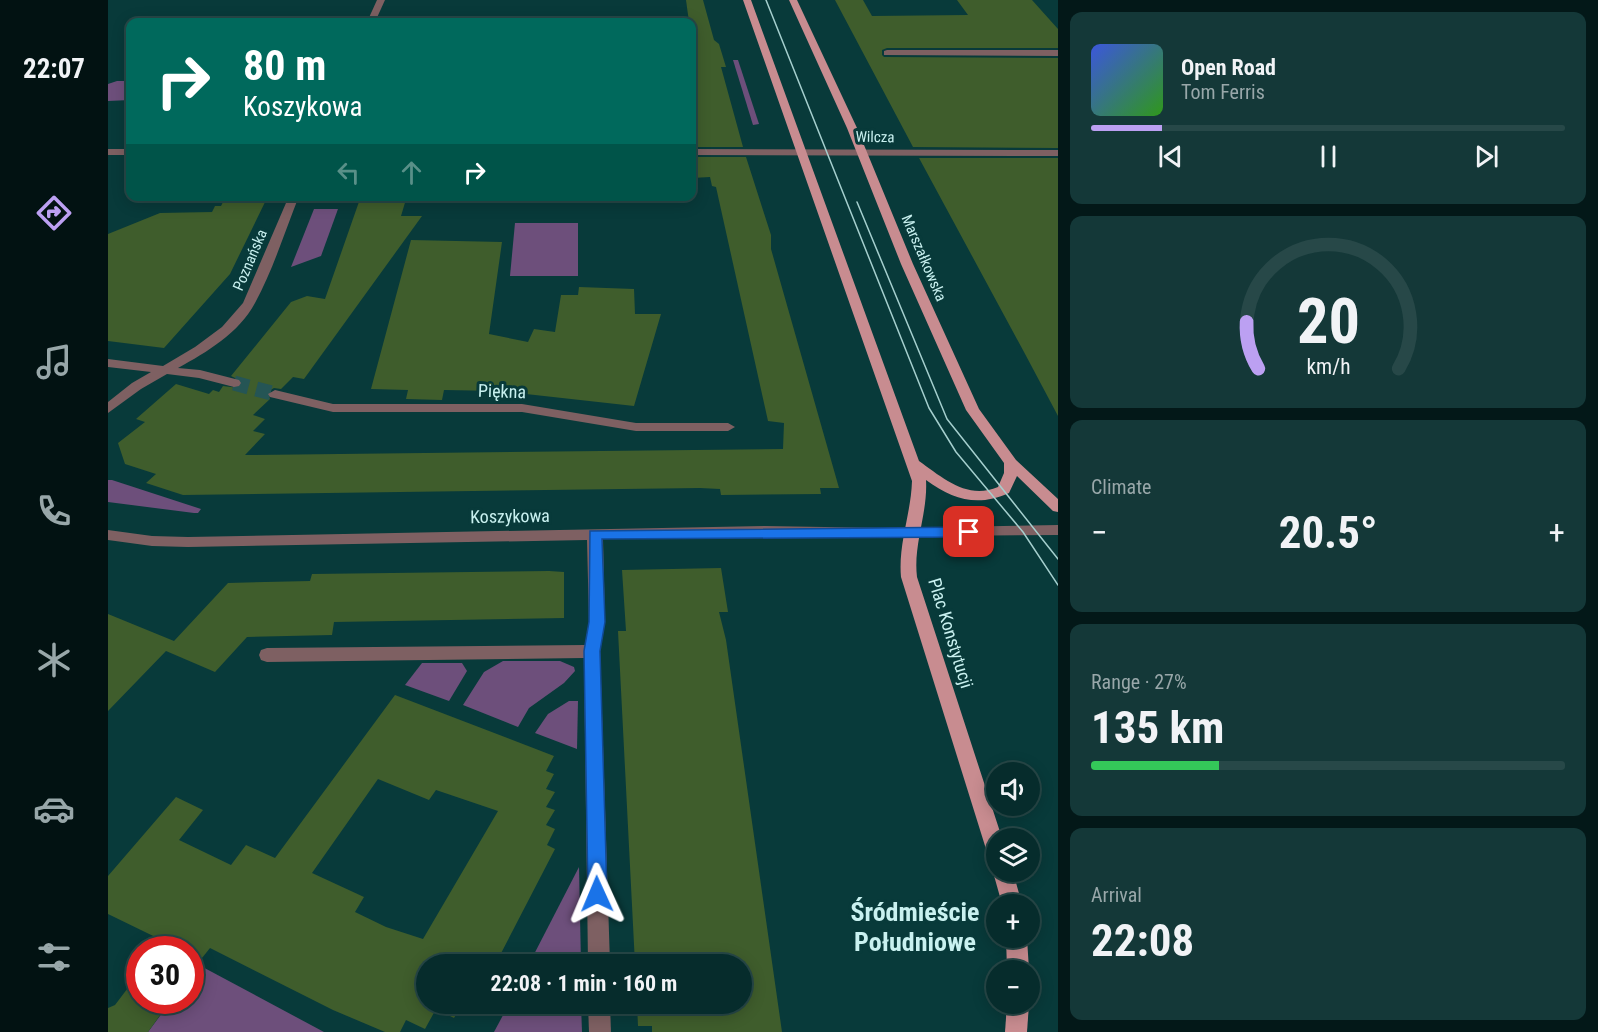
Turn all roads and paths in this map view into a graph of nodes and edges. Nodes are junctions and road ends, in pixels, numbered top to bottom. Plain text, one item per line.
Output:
1 (381, 0) edge
2 (747, 0) edge
3 (793, 0) edge
4 (373, 18) edge
5 (1058, 52) edge
6 (887, 53) dead end
7 (803, 151) junction
8 (108, 152) edge
9 (126, 152) edge
10 (696, 152) edge
11 (861, 152) junction
12 (1058, 153) edge
13 (292, 201) edge
14 (108, 363) edge
15 (166, 370) junction
16 (234, 383) tunnel mouth
17 (275, 394) tunnel mouth
18 (108, 409) edge
19 (728, 427) dead end
20 (1011, 463) junction
21 (914, 465) junction
22 (1058, 507) edge
23 (1058, 530) edge
24 (914, 533) junction
25 (594, 534) junction
26 (108, 535) edge
27 (592, 651) junction
28 (267, 655) dead end
29 (989, 828) edge
30 (599, 954) edge
31 (599, 1014) edge
32 (1017, 1014) edge
33 (600, 1032) edge
34 (1016, 1032) edge

1 - 4 street
2 - 7 main road
3 - 11 main road, Marszałkowska
5 - 6 street
7 - 10 street, Wilcza
7 - 11 street, Wilcza
7 - 21 main road
8 - 9 street
11 - 12 street, Wilcza
11 - 20 main road, Marszałkowska
13 - 15 street, Poznańska
14 - 15 street
15 - 16 street
15 - 18 street, Poznańska
17 - 19 street, Piękna
20 - 21 main road
20 - 22 main road, Marszałkowska
21 - 24 main road
23 - 24 street
24 - 25 street, Koszykowa
24 - 29 main road, Plac Konstytucji
25 - 26 street, Koszykowa
25 - 27 street
27 - 28 street
27 - 30 street
31 - 33 street
32 - 34 main road

